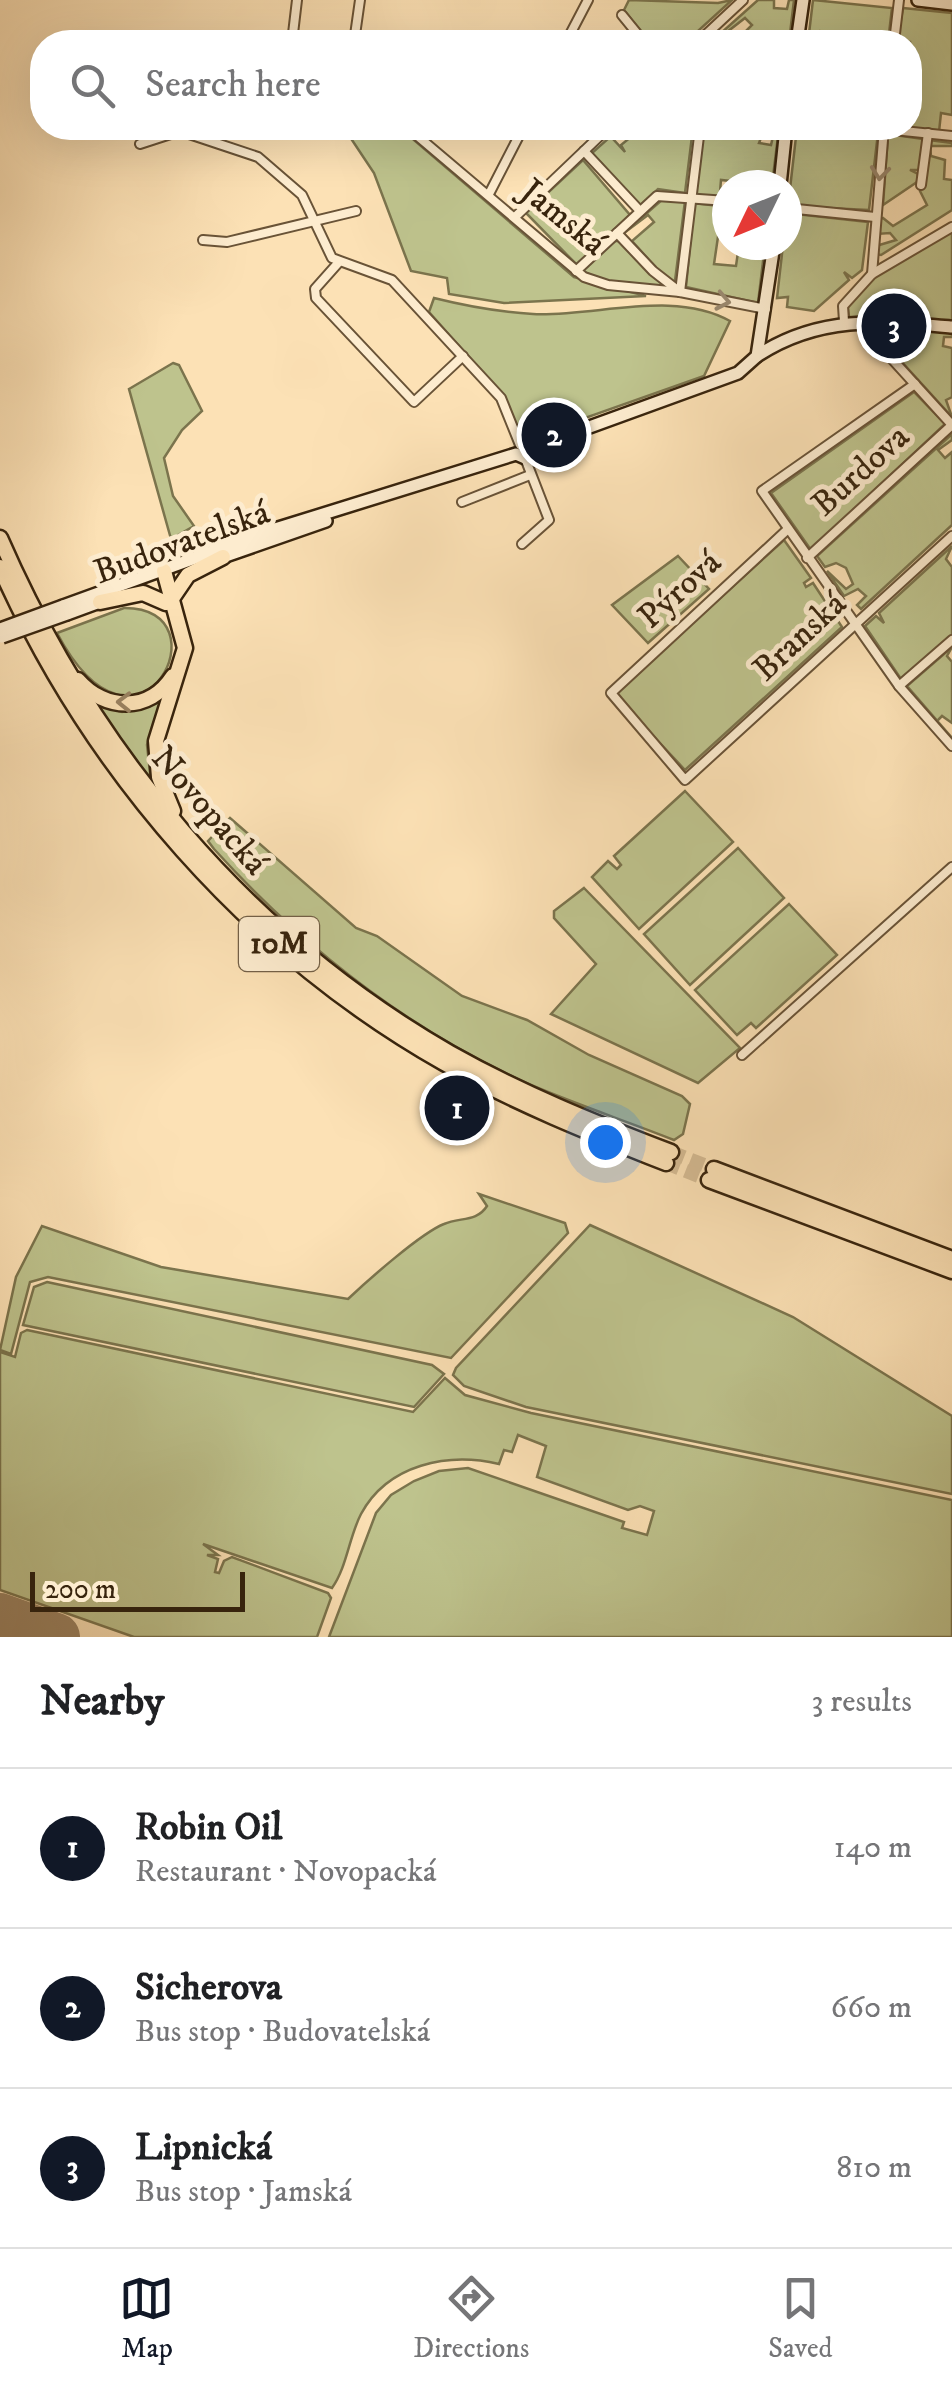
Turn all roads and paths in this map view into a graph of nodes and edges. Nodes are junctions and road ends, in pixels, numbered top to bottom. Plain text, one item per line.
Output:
1 (297, 0) edge
2 (360, 0) edge
3 (588, 0) edge
4 (743, 0) edge
5 (803, 0) edge
6 (899, 0) edge
7 (918, 0) edge
8 (944, 3) edge
9 (622, 15) dead end
10 (293, 30) edge
11 (356, 30) edge
12 (572, 30) edge
13 (634, 30) edge
14 (711, 30) edge
15 (799, 30) edge
16 (895, 30) edge
17 (922, 132) edge
18 (928, 133) junction
19 (952, 136) edge
20 (152, 140) edge
21 (212, 140) edge
22 (423, 140) edge
23 (517, 140) edge
24 (595, 140) edge
25 (699, 140) edge
26 (785, 140) edge
27 (883, 140) edge
28 (140, 144) dead end
29 (584, 150) junction
30 (782, 170) edge
31 (921, 185) dead end
32 (489, 194) junction
33 (692, 197) junction
34 (712, 199) edge
35 (802, 210) edge
36 (356, 211) dead end
37 (640, 211) junction
38 (516, 217) junction
39 (875, 218) junction
40 (318, 221) junction
41 (952, 226) edge
42 (618, 232) junction
43 (202, 240) dead end
44 (772, 260) edge
45 (339, 262) junction
46 (576, 271) junction
47 (872, 274) junction
48 (680, 292) junction
49 (766, 309) junction
50 (858, 321) junction
51 (844, 322) junction
52 (952, 328) edge
53 (463, 356) junction
54 (757, 356) junction
55 (915, 384) junction
56 (952, 425) edge
57 (522, 452) junction
58 (530, 475) junction
59 (381, 498) junction
60 (462, 502) dead end
61 (788, 529) junction
62 (952, 536) edge
63 (0, 538) edge
64 (522, 544) dead end
65 (223, 557) junction
66 (807, 558) junction
67 (0, 567) edge
68 (0, 575) edge
69 (161, 575) junction
70 (10, 590) junction
71 (170, 600) junction
72 (100, 602) junction
73 (65, 610) junction
74 (854, 625) junction
75 (1, 635) edge
76 (952, 640) edge
77 (60, 661) junction
78 (899, 686) junction
79 (952, 746) edge
80 (685, 780) joint
81 (195, 846) junction
82 (952, 866) edge
83 (742, 1056) dead end
84 (952, 1259) edge
85 (952, 1271) edge

1 - 10 street
2 - 11 street
3 - 12 street
4 - 14 street
5 - 15 street
6 - 16 street
7 - 8 street
9 - 13 street
17 - 18 street
18 - 19 street
18 - 31 street
20 - 28 street
21 - 40 street
22 - 32 street, Jamská
23 - 32 street
24 - 29 street
25 - 33 street
26 - 30 street
27 -> 39 street
29 - 37 street
29 - 38 street
32 - 38 street, Jamská
33 - 34 street
33 - 37 street
33 - 48 street
35 - 39 street
36 - 40 street
37 - 42 street
38 - 46 street, Jamská
39 - 47 street
40 - 43 street
40 - 45 street
41 - 47 street
42 - 46 street
42 - 48 street
44 - 49 street
45 - 53 street
45 - 53 street
46 - 48 street, Jamská
47 - 51 street
48 -> 49 street, Jamská
49 - 54 street
50 - 51 street, Budovatelská
50 - 52 street
50 - 55 street
51 - 54 street, Budovatelská
53 - 57 street
54 - 57 street, Budovatelská
55 - 56 street
55 - 61 street
56 - 66 street, Burdova
57 - 58 street
57 - 59 street, Budovatelská
58 - 60 street
58 - 64 street
59 - 65 street, Budovatelská
59 - 69 street, Budovatelská
61 - 66 street
61 - 80 street, Pýrová
62 - 74 street, Branská
63 - 77 highway, Novopacká / 10M
65 - 69 street, Budovatelská
65 - 71 highway
66 - 74 street
67 - 70 highway, Novopacká / 10M
68 - 70 highway
69 - 71 highway
69 - 72 street, Budovatelská
69 - 73 street, Budovatelská
70 - 81 highway, Novopacká / 10M
71 - 72 highway
71 -> 77 highway
71 - 81 highway
72 - 73 street, Budovatelská
73 - 75 street, Budovatelská, bridge
74 - 78 street
74 - 80 street, Branská
76 - 78 street
77 - 81 highway, Novopacká / 10M
78 - 79 street
82 - 83 street
84 - 85 highway

